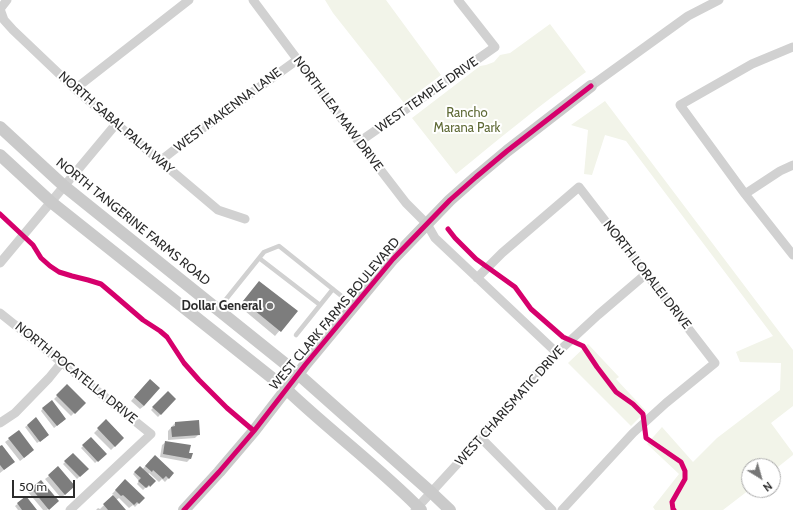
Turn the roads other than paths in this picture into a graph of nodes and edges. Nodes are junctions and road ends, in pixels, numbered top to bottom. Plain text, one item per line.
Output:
1 (7, 0) edge
2 (189, 0) edge
3 (253, 0) edge
4 (458, 0) edge
5 (719, 0) edge
6 (0, 10) edge
7 (793, 47) edge
8 (297, 60) junction
9 (591, 86) joint
10 (75, 89) junction
11 (116, 124) junction
12 (0, 127) edge
13 (359, 142) junction
14 (0, 155) edge
15 (160, 161) junction
16 (793, 165) edge
17 (64, 186) junction
18 (745, 194) junction
19 (51, 202) junction
20 (245, 219) dead end
21 (427, 224) junction
22 (793, 255) edge
23 (259, 258) junction
24 (0, 263) edge
25 (646, 274) junction
26 (477, 278) junction
27 (333, 289) junction
28 (320, 305) junction
29 (354, 306) junction
30 (218, 310) junction
31 (0, 313) edge
32 (296, 335) dead end
33 (557, 353) junction
34 (62, 362) junction
35 (298, 374) junction
36 (286, 389) junction
37 (0, 422) edge
38 (480, 438) junction
39 (432, 492) junction
40 (418, 509) edge
41 (70, 510) edge
42 (184, 510) edge
43 (450, 510) edge
44 (552, 510) edge
45 (562, 510) edge

1 - 6 street
2 - 10 street
3 - 8 street, NORTH LEA MAW DRIVE
4 - 13 street, WEST TEMPLE DRIVE
5 - 9 street, WEST CLARK FARMS BOULEVARD
6 - 10 street, NORTH SABAL PALM WAY
7 - 18 street
8 - 13 street, NORTH LEA MAW DRIVE
8 - 15 street, WEST MAKENNA LANE
9 - 21 street, WEST CLARK FARMS BOULEVARD
10 - 11 street, NORTH SABAL PALM WAY
11 - 15 street, NORTH SABAL PALM WAY
11 - 17 street
12 - 17 street, NORTH TANGERINE FARMS ROAD
13 - 21 street, NORTH LEA MAW DRIVE
14 - 19 street
15 - 20 street, NORTH SABAL PALM WAY
16 - 18 street
17 - 19 street
17 - 30 street, NORTH TANGERINE FARMS ROAD
18 - 22 street
19 - 24 street
19 - 36 street
21 - 26 street, NORTH LEA MAW DRIVE
21 - 29 street, WEST CLARK FARMS BOULEVARD
23 - 27 lane
23 - 28 lane
23 - 30 lane
25 - 26 street, NORTH LORALEI DRIVE
25 - 33 street, WEST CHARISMATIC DRIVE
25 - 45 street, NORTH LORALEI DRIVE
26 - 33 street, NORTH LEA MAW DRIVE
27 - 28 lane
27 - 29 lane
28 - 32 lane
29 - 35 street, WEST CLARK FARMS BOULEVARD
30 - 35 street, NORTH TANGERINE FARMS ROAD
31 - 34 street, NORTH POCATELLA DRIVE
33 - 38 street, WEST CHARISMATIC DRIVE
34 - 37 street
34 - 41 street, NORTH POCATELLA DRIVE
35 - 36 street, WEST CLARK FARMS BOULEVARD
35 - 39 street, NORTH TANGERINE FARMS ROAD
36 - 40 street
36 - 42 street, WEST CLARK FARMS BOULEVARD
38 - 39 street, WEST CHARISMATIC DRIVE
38 - 44 street
39 - 40 street, WEST CHARISMATIC DRIVE
39 - 43 street, NORTH TANGERINE FARMS ROAD

